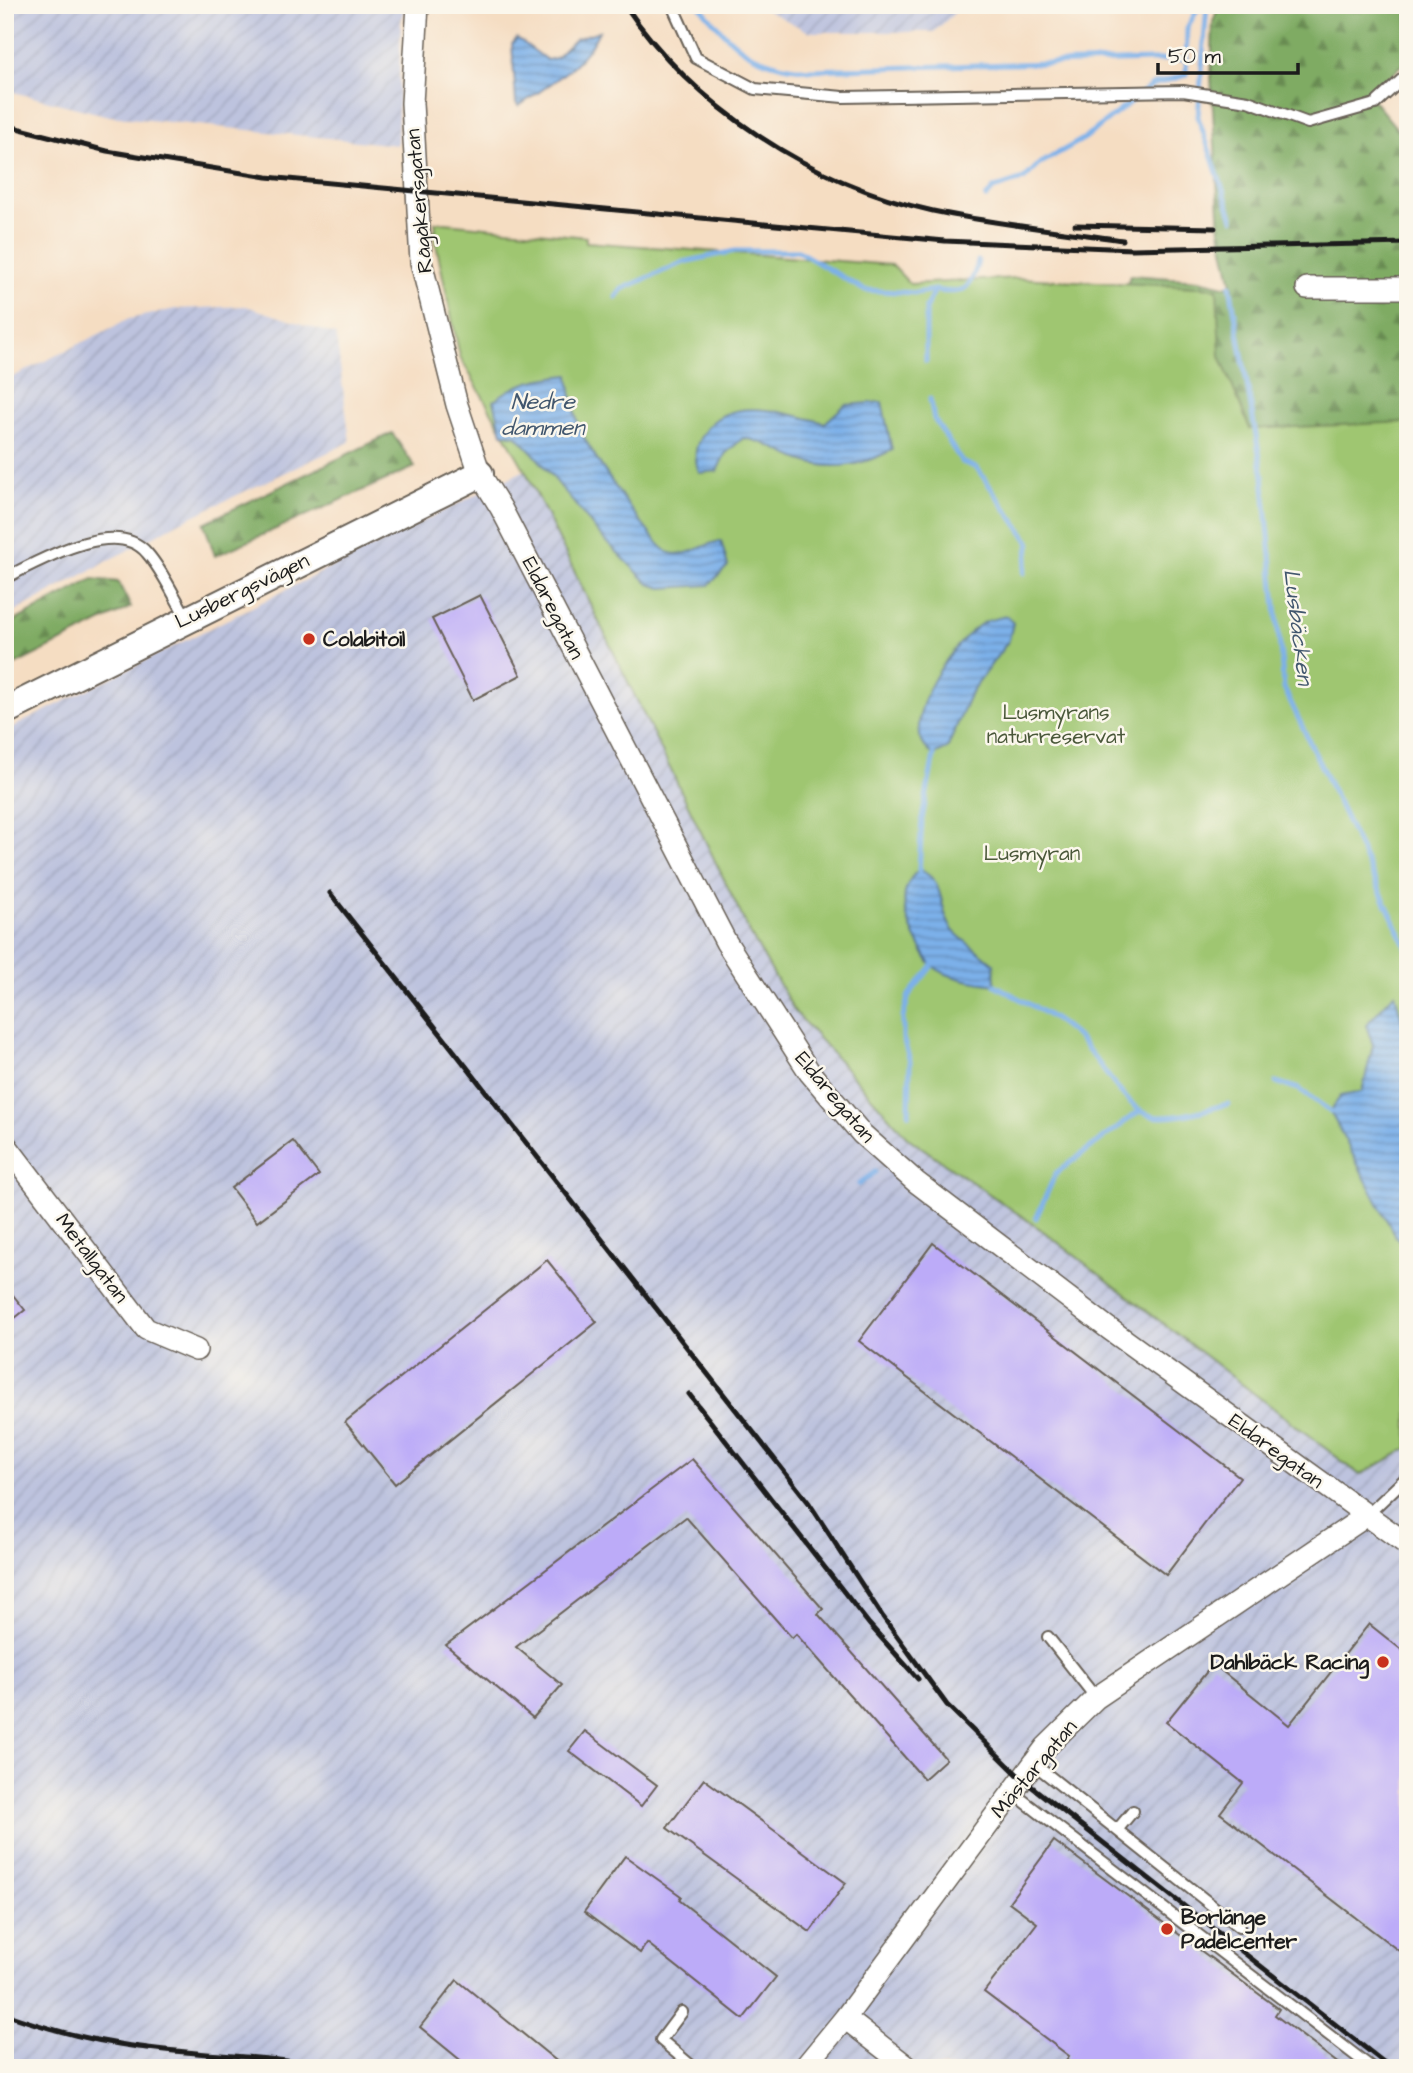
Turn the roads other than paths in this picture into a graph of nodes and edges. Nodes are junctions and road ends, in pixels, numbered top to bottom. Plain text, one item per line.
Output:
1 (418, 5) edge
2 (672, 5) edge
3 (1408, 74) edge
4 (1307, 288) dead end
5 (1408, 288) edge
6 (480, 474) junction
7 (5, 578) edge
8 (187, 618) junction
9 (5, 711) edge
10 (5, 1144) edge
11 (196, 1350) dead end
12 (1408, 1476) edge
13 (1366, 1516) junction
14 (1408, 1545) edge
15 (1048, 1637) dead end
16 (1096, 1698) junction
17 (1034, 1764) junction
18 (1012, 1792) junction
19 (1133, 1811) dead end
20 (1117, 1830) junction
21 (1238, 1927) dead end
22 (682, 2012) dead end
23 (845, 2018) junction
24 (694, 2068) edge
25 (804, 2068) edge
26 (909, 2068) edge
27 (1372, 2068) edge

1 - 6 street, Rågåkersgatan
2 - 3 lane
4 - 5 street
6 - 8 street, Lusbergsvägen
6 - 13 street, Eldaregatan
7 - 8 lane
8 - 9 street, Lusbergsvägen
10 - 11 street, Metallgatan
12 - 13 lane
13 - 14 street, Eldaregatan
13 - 16 street, Mästargatan
15 - 16 lane
16 - 17 street, Mästargatan
17 - 18 street, Mästargatan
17 - 20 lane
18 - 23 street, Mästargatan
18 - 27 lane
19 - 20 lane
20 - 21 lane
22 - 24 lane
23 - 25 street, Mästargatan
23 - 26 street

